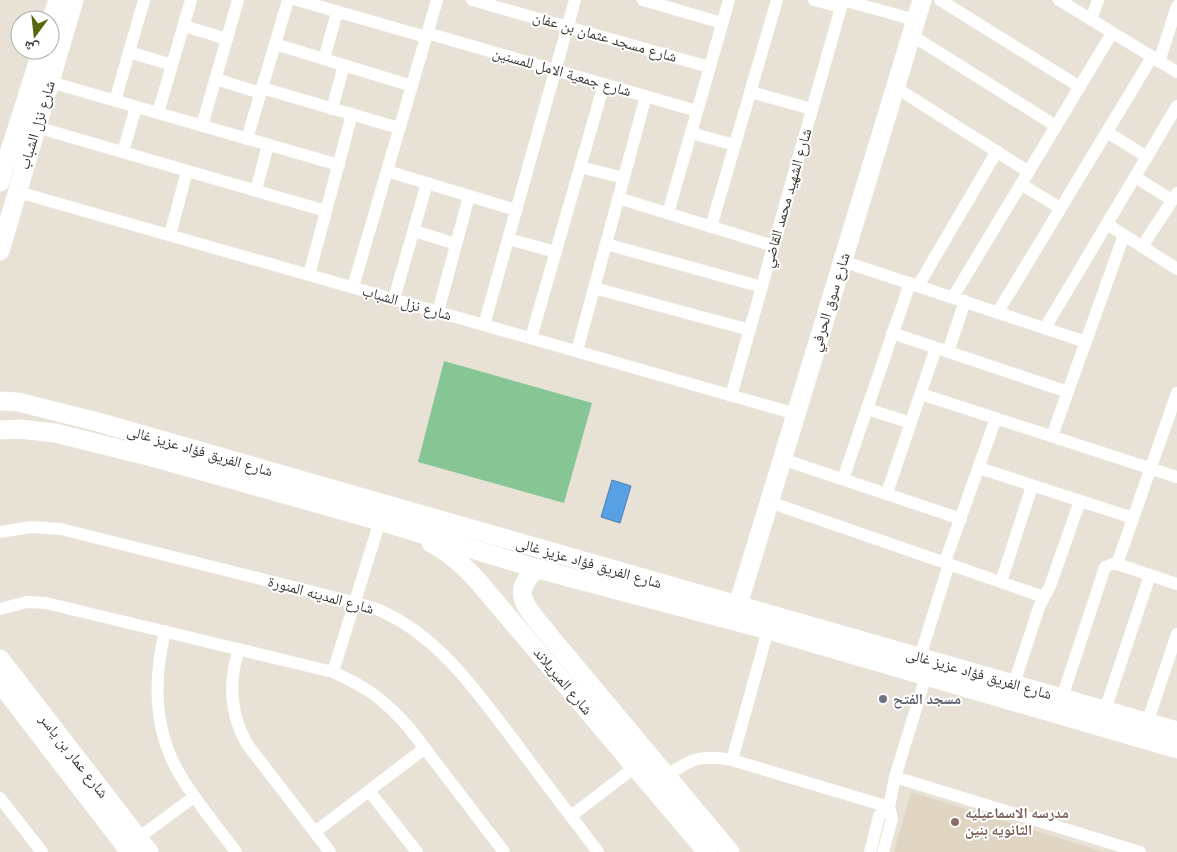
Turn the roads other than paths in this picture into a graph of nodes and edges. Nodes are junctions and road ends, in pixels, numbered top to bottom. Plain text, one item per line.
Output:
1 (74, 0) edge
2 (144, 0) edge
3 (191, 0) edge
4 (238, 0) edge
5 (288, 0) edge
6 (297, 0) edge
7 (346, 0) edge
8 (436, 0) edge
9 (472, 0) edge
10 (575, 0) edge
11 (642, 0) edge
12 (728, 0) edge
13 (777, 0) edge
14 (814, 0) edge
15 (922, 0) edge
16 (940, 0) edge
17 (1059, 0) edge
18 (1098, 0) edge
19 (842, 4) edge
20 (1177, 6) edge
21 (340, 12) junction
22 (1091, 20) junction
23 (722, 23) junction
24 (184, 26) junction
25 (568, 27) junction
26 (913, 28) junction
27 (1112, 33) junction
28 (426, 35) junction
29 (227, 39) junction
30 (275, 44) junction
31 (129, 52) junction
32 (324, 59) junction
33 (1156, 59) junction
34 (39, 60) edge
35 (172, 65) junction
36 (344, 65) junction
37 (709, 67) junction
38 (556, 70) junction
39 (1177, 72) edge
40 (216, 79) junction
41 (50, 82) junction
42 (604, 84) junction
43 (412, 86) junction
44 (895, 87) junction
45 (1080, 87) junction
46 (261, 90) junction
47 (750, 92) junction
48 (646, 96) junction
49 (115, 101) junction
50 (1177, 106) edge
51 (136, 107) junction
52 (332, 108) junction
53 (812, 109) junction
54 (697, 111) junction
55 (158, 113) junction
56 (352, 114) junction
57 (202, 126) junction
58 (1056, 126) junction
59 (36, 127) junction
60 (399, 128) junction
61 (691, 132) junction
62 (1107, 132) junction
63 (247, 139) junction
64 (268, 145) junction
65 (735, 145) junction
66 (997, 151) junction
67 (123, 152) junction
68 (1147, 157) junction
69 (339, 165) junction
70 (580, 166) junction
71 (187, 171) junction
72 (386, 171) junction
73 (1029, 172) junction
74 (1135, 177) junction
75 (624, 178) junction
76 (0, 182) edge
77 (427, 183) junction
78 (1021, 184) junction
79 (256, 190) junction
80 (18, 192) junction
81 (469, 196) junction
82 (1175, 196) edge
83 (618, 198) junction
84 (1060, 208) junction
85 (516, 210) junction
86 (326, 211) junction
87 (668, 213) junction
88 (4, 224) edge
89 (1107, 224) junction
90 (711, 227) junction
91 (414, 230) junction
92 (170, 235) junction
93 (1124, 235) junction
94 (508, 239) junction
95 (456, 244) junction
96 (606, 244) junction
97 (774, 246) junction
98 (1142, 247) junction
99 (0, 251) edge
100 (556, 252) junction
101 (842, 261) junction
102 (1177, 269) edge
103 (309, 275) junction
104 (914, 285) junction
105 (353, 287) junction
106 (594, 288) junction
107 (762, 288) junction
108 (394, 299) junction
109 (959, 299) junction
110 (438, 312) junction
111 (998, 312) junction
112 (484, 325) junction
113 (1045, 328) junction
114 (750, 330) junction
115 (892, 334) junction
116 (531, 338) junction
117 (1086, 342) junction
118 (942, 350) junction
119 (577, 351) junction
120 (1068, 392) junction
121 (1177, 393) edge
122 (921, 394) junction
123 (731, 396) junction
124 (0, 401) edge
125 (867, 409) junction
126 (796, 414) junction
127 (996, 418) junction
128 (98, 422) junction
129 (911, 423) junction
130 (0, 430) edge
131 (1052, 436) junction
132 (160, 440) junction
133 (91, 441) junction
134 (152, 457) junction
135 (782, 459) junction
136 (979, 468) junction
137 (1150, 468) junction
138 (1177, 477) edge
139 (843, 479) junction
140 (1032, 486) junction
141 (887, 493) junction
142 (1080, 501) junction
143 (769, 502) junction
144 (1133, 518) junction
145 (961, 519) junction
146 (380, 521) junction
147 (403, 528) junction
148 (0, 532) edge
149 (947, 563) junction
150 (1117, 564) junction
151 (538, 569) junction
152 (1150, 575) junction
153 (1001, 582) junction
154 (1177, 584) edge
155 (604, 585) junction
156 (643, 587) junction
157 (1044, 597) junction
158 (353, 602) junction
159 (738, 605) junction
160 (0, 609) edge
161 (768, 630) junction
162 (166, 631) junction
163 (1177, 634) edge
164 (540, 640) junction
165 (823, 646) junction
166 (858, 647) junction
167 (239, 649) junction
168 (920, 657) junction
169 (0, 659) edge
170 (333, 672) junction
171 (926, 676) junction
172 (0, 683) edge
173 (1014, 684) junction
174 (1062, 698) junction
175 (1111, 718) junction
176 (1147, 723) junction
177 (1177, 731) edge
178 (425, 748) junction
179 (1177, 749) edge
180 (732, 760) junction
181 (635, 767) junction
182 (666, 776) junction
183 (895, 776) junction
184 (369, 791) junction
185 (194, 797) junction
186 (0, 798) edge
187 (889, 807) junction
188 (571, 816) junction
189 (315, 832) junction
190 (132, 848) edge
191 (42, 852) edge
192 (236, 852) edge
193 (330, 852) edge
194 (417, 852) edge
195 (504, 852) edge
196 (598, 852) edge
197 (707, 852) edge
198 (730, 852) edge
199 (870, 852) edge
200 (883, 852) edge
201 (1140, 852) edge

1 - 41 street, شارع نزل الشباب
2 - 31 street
3 - 24 street
4 - 29 street
5 - 30 street
6 - 21 street, شارع جمعية الامل للمسنين
7 - 21 street
8 - 28 street
9 - 25 street, شارع مسجد عثمان بن عفان
10 - 25 street
11 - 23 street
12 - 23 street
13 - 47 street
14 - 19 street
15 - 26 street, شارع سوق الحرفي
16 - 45 street
17 - 22 street
18 - 22 street
19 - 26 street
19 - 53 street, شارع الشهيد محمد القاضي
20 - 33 street
21 - 28 street, شارع جمعية الامل للمسنين
21 - 32 street
22 - 27 street
23 - 37 street
24 - 29 street
24 - 35 street
25 - 37 street, شارع مسجد عثمان بن عفان
25 - 38 street
26 - 44 street, شارع سوق الحرفي
26 - 58 street
27 - 33 street
27 - 45 street
28 - 38 street, شارع جمعية الامل للمسنين
28 - 43 street
29 - 40 street
30 - 32 street
30 - 46 street
31 - 35 street
31 - 49 street
32 - 36 street
33 - 39 street
33 - 62 street
34 - 76 street, شارع نزل الشباب
35 - 55 street
36 - 43 street
36 - 52 street
37 - 54 street
38 - 42 street, شارع جمعية الامل للمسنين
38 - 85 street
40 - 46 street
40 - 57 street
41 - 49 street
41 - 59 street, شارع نزل الشباب
42 - 48 street, شارع جمعية الامل للمسنين
42 - 70 street
43 - 60 street
44 - 66 street
44 - 101 street, شارع سوق الحرفي
45 - 58 street
46 - 52 street
46 - 63 street
47 - 53 street
47 - 65 street
48 - 54 street, شارع جمعية الامل للمسنين
48 - 75 street
49 - 51 street
50 - 68 street
51 - 55 street
51 - 67 street
52 - 56 street
53 - 97 street, شارع الشهيد محمد القاضي
54 - 61 street
55 - 57 street
56 - 60 street
56 - 69 street
57 - 63 street
58 - 73 street
59 - 67 street
59 - 80 street, شارع نزل الشباب
60 - 72 street
61 - 65 street
61 - 87 street
62 - 68 street
62 - 84 street
63 - 64 street
64 - 69 street
64 - 79 street
65 - 90 street
66 - 73 street
66 - 104 street
67 - 71 street
68 - 74 street
69 - 86 street
70 - 75 street
70 - 100 street
71 - 79 street
71 - 92 street
72 - 77 street
72 - 105 street
73 - 78 street
74 - 82 street
74 - 89 street
75 - 83 street
77 - 81 street
77 - 91 street
78 - 84 street
78 - 109 street
79 - 86 street
80 - 88 street, شارع نزل الشباب
80 - 92 street, شارع نزل الشباب
81 - 85 street
81 - 95 street
82 - 98 street
83 - 87 street
83 - 96 street
84 - 111 street
85 - 94 street
86 - 103 street
87 - 90 street
88 - 99 street, شارع نزل الشباب
89 - 93 street
89 - 113 street
90 - 97 street
91 - 95 street
91 - 108 street
92 - 103 street, شارع نزل الشباب
93 - 98 street
93 - 117 street
94 - 100 street
94 - 112 street
95 - 110 street
96 - 106 street
96 - 107 street
97 - 107 street, شارع الشهيد محمد القاضي
98 - 102 street
100 - 116 street
101 - 104 street
101 - 126 street, شارع سوق الحرفي
103 - 105 street, شارع نزل الشباب
104 - 109 street
104 - 115 street
105 - 108 street, شارع نزل الشباب
106 - 114 street
106 - 119 street
107 - 114 street, شارع الشهيد محمد القاضي
108 - 110 street, شارع نزل الشباب
109 - 111 street
109 - 118 street
110 - 112 street, شارع نزل الشباب
111 - 113 street
112 - 116 street, شارع نزل الشباب
113 - 117 street
114 - 123 street, شارع الشهيد محمد القاضي
115 - 118 street
115 - 125 street
116 - 119 street, شارع نزل الشباب
117 - 120 street
118 - 120 street
118 - 122 street
119 - 123 street, شارع نزل الشباب
120 - 131 street
121 - 137 street
122 - 127 street
122 - 129 street
123 - 126 street, شارع نزل الشباب
124 - 128 street, شارع الفريق فؤاد عزيز غالى
125 - 129 street
125 - 139 street
126 - 135 street, شارع سوق الحرفي
127 - 131 street
127 - 136 street
128 - 132 street, شارع الفريق فؤاد عزيز غالى
128 - 133 street
129 - 141 street
130 - 133 street, شارع الفريق فؤاد عزيز غالى
131 - 137 street
132 - 134 street
132 - 155 street, شارع الفريق فؤاد عزيز غالى
133 - 134 street, شارع الفريق فؤاد عزيز غالى
134 - 146 street, شارع الفريق فؤاد عزيز غالى
135 - 139 street
135 - 143 street, شارع سوق الحرفي
136 - 140 street
136 - 145 street
137 - 138 street
137 - 144 street
139 - 141 street
140 - 142 street
140 - 153 street
141 - 145 street
142 - 144 street
142 - 157 street
143 - 149 street
143 - 159 street, شارع سوق الحرفي
144 - 150 street
145 - 149 street
146 - 147 street, شارع الفريق فؤاد عزيز غالى
146 - 158 street
147 - 151 street, شارع الفريق فؤاد عزيز غالى
147 - 164 street, شارع الميريلاند
148 - 158 street, شارع المدينه المنورة
149 - 153 street
149 - 168 street
150 - 152 street
150 - 174 street
151 - 155 street, شارع الفريق فؤاد عزيز غالى
151 - 164 street, شارع الميريلاند
152 - 154 street
152 - 175 street
153 - 157 street
155 - 156 street, شارع الفريق فؤاد عزيز غالى
156 - 159 street, شارع الفريق فؤاد عزيز غالى
156 - 161 street, شارع الفريق فؤاد عزيز غالى
157 - 173 street
158 - 170 street
158 - 188 street, شارع المدينه المنورة
159 - 165 street, شارع الفريق فؤاد عزيز غالى
160 - 162 street
161 - 165 street, شارع الفريق فؤاد عزيز غالى
161 - 180 street
162 - 167 street
162 - 185 street
163 - 176 street
164 - 181 street, شارع الميريلاند
164 - 182 street, شارع الميريلاند
165 - 166 street, شارع الفريق فؤاد عزيز غالى
166 - 168 street, شارع الفريق فؤاد عزيز غالى
166 - 171 street, شارع الفريق فؤاد عزيز غالى
167 - 170 street
167 - 189 street
168 - 173 street, شارع الفريق فؤاد عزيز غالى
169 - 190 street, شارع عمار بن ياسر
170 - 178 street
171 - 175 street, شارع الفريق فؤاد عزيز غالى
171 - 183 street
172 - 190 street, شارع عمار بن ياسر
173 - 174 street, شارع الفريق فؤاد عزيز غالى
174 - 175 street, شارع الفريق فؤاد عزيز غالى
175 - 176 street, شارع الفريق فؤاد عزيز غالى
175 - 179 street, شارع الفريق فؤاد عزيز غالى
176 - 177 street, شارع الفريق فؤاد عزيز غالى
178 - 184 street
178 - 195 street
180 - 182 street
180 - 187 street
181 - 188 street
181 - 197 street, شارع الميريلاند
182 - 198 street, شارع الميريلاند
183 - 187 street
183 - 201 street
184 - 189 street
184 - 194 street
185 - 190 street
185 - 192 street
186 - 191 street
187 - 199 street
187 - 200 street
188 - 196 street, شارع المدينه المنورة
189 - 193 street

